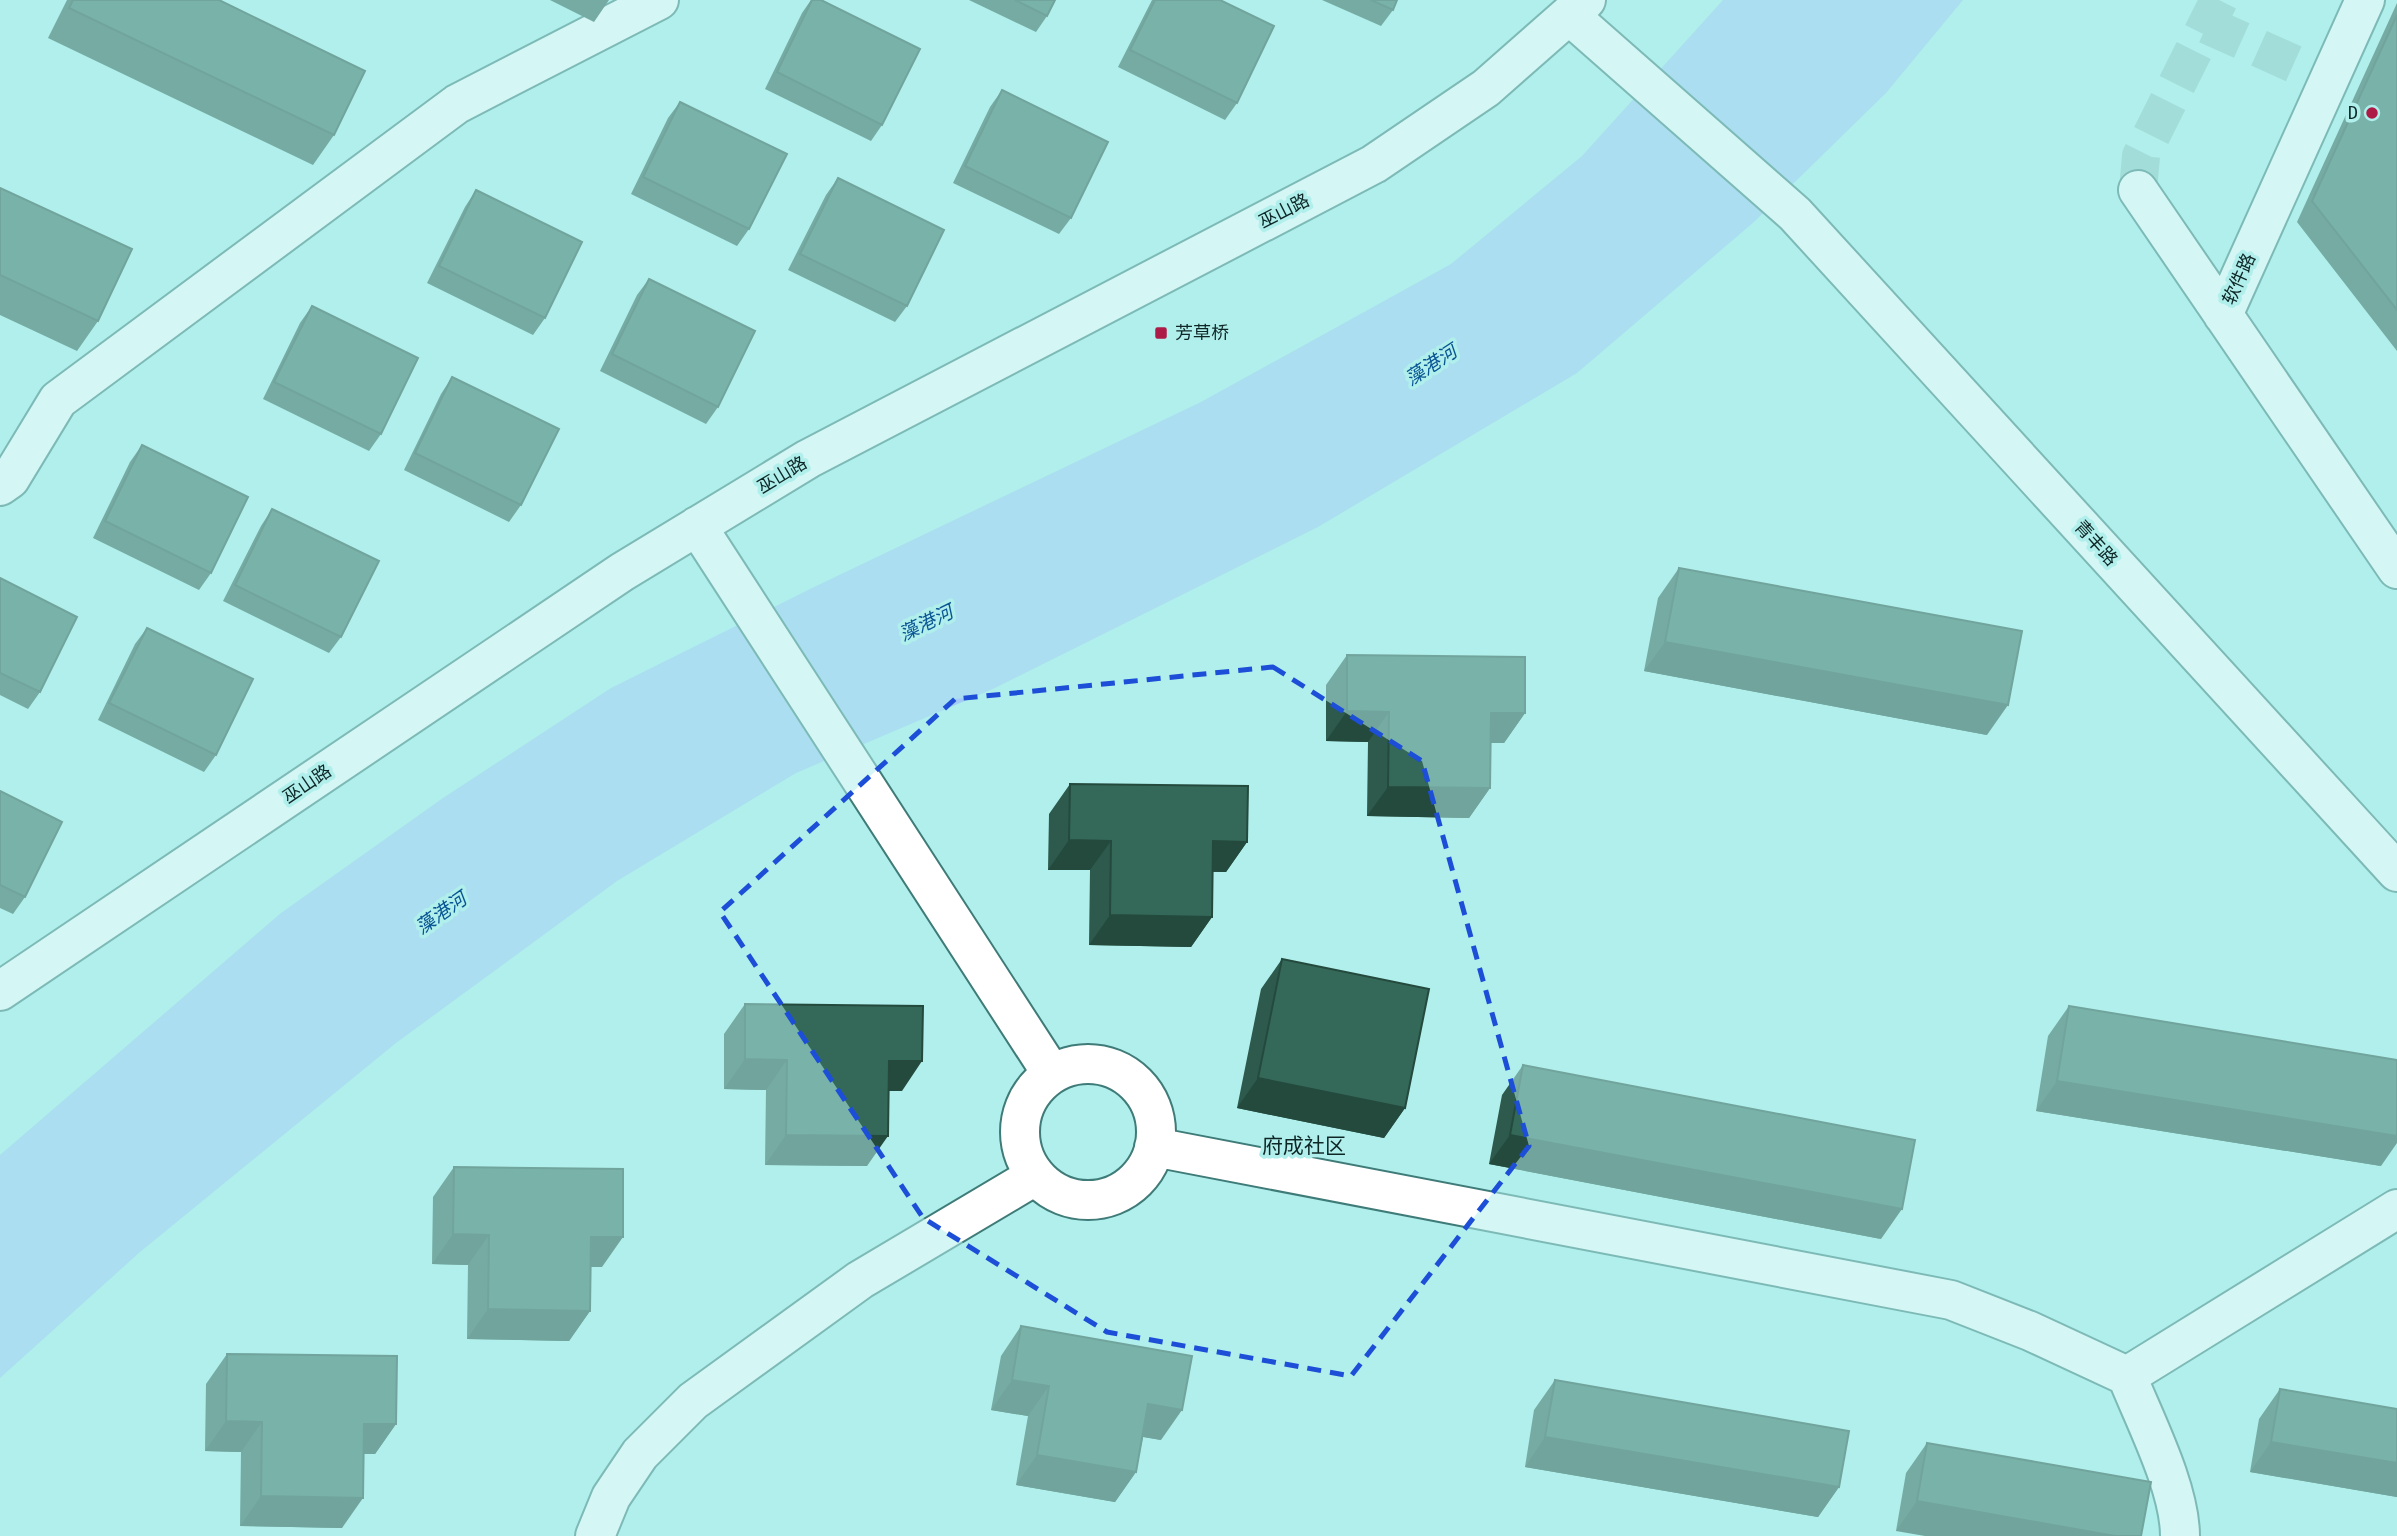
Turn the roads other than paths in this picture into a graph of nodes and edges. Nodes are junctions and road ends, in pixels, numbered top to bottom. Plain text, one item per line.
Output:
1 (659, 0) edge
2 (2365, 0) edge
3 (1578, 8) edge
4 (2138, 190) tunnel mouth
5 (2223, 315) junction
6 (0, 486) edge
7 (697, 526) junction
8 (2397, 569) edge
9 (2397, 872) edge
10 (0, 991) edge
11 (1052, 1074) junction
12 (1154, 1147) junction
13 (1035, 1176) junction
14 (2397, 1209) edge
15 (2127, 1376) junction
16 (595, 1536) edge
17 (2180, 1536) edge

1 - 6 street
2 - 5 street, 软件路
3 - 7 street, 巫山路
3 - 9 street, 青丰路
4 - 5 street
5 - 8 street, 软件路
7 - 10 street, 巫山路
7 - 11 street
11 - 12 street
11 - 13 street
12 - 13 street
12 - 15 street
13 - 16 street
14 - 15 street
15 - 17 street

